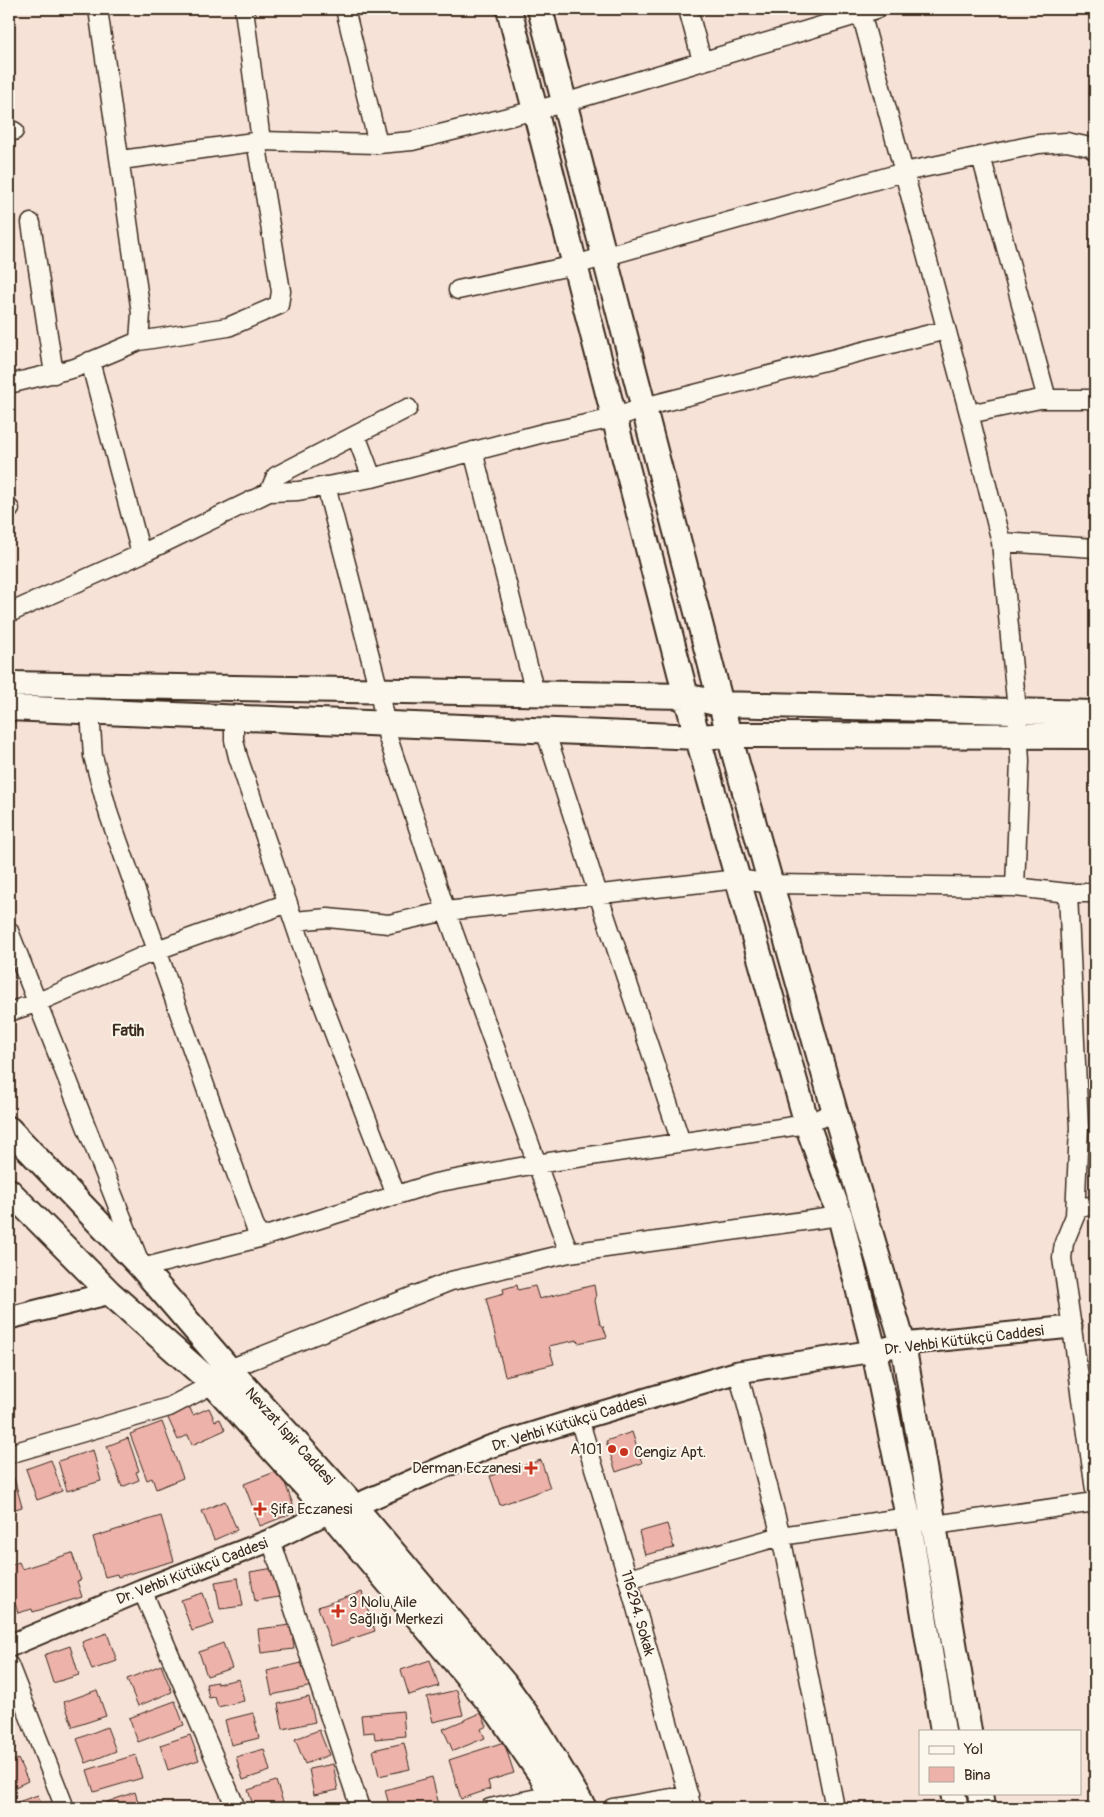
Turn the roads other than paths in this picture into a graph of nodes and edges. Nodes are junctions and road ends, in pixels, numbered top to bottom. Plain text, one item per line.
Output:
1 (98, 9) edge
2 (244, 9) edge
3 (345, 9) edge
4 (509, 9) edge
5 (540, 9) edge
6 (688, 9) edge
7 (866, 10) edge
8 (702, 61) junction
9 (564, 103) junction
10 (535, 109) junction
11 (258, 141) junction
12 (378, 144) junction
13 (1095, 151) edge
14 (981, 156) junction
15 (121, 160) junction
16 (904, 172) junction
17 (31, 223) dead end
18 (604, 256) junction
19 (575, 265) junction
20 (458, 290) dead end
21 (946, 330) junction
22 (139, 341) junction
23 (90, 361) junction
24 (54, 374) junction
25 (9, 384) edge
26 (1047, 399) junction
27 (1095, 399) edge
28 (644, 407) junction
29 (408, 408) dead end
30 (969, 414) junction
31 (615, 418) junction
32 (356, 435) junction
33 (473, 452) junction
34 (372, 478) junction
35 (326, 486) junction
36 (269, 492) junction
37 (1001, 542) junction
38 (1095, 548) edge
39 (141, 554) junction
40 (9, 613) edge
41 (9, 684) edge
42 (379, 691) junction
43 (535, 693) junction
44 (686, 696) junction
45 (720, 704) junction
46 (9, 708) edge
47 (90, 711) junction
48 (1017, 711) junction
49 (1095, 713) edge
50 (234, 717) junction
51 (385, 724) junction
52 (545, 730) junction
53 (729, 734) junction
54 (1019, 736) junction
55 (1095, 736) edge
56 (698, 737) junction
57 (738, 879) junction
58 (771, 884) junction
59 (1015, 887) junction
60 (1068, 893) junction
61 (1095, 893) edge
62 (598, 894) junction
63 (288, 903) junction
64 (446, 911) junction
65 (294, 921) junction
66 (9, 931) edge
67 (157, 950) junction
68 (36, 1002) junction
69 (9, 1012) edge
70 (835, 1112) junction
71 (807, 1124) junction
72 (9, 1129) edge
73 (681, 1142) junction
74 (536, 1164) junction
75 (9, 1191) edge
76 (396, 1195) junction
77 (1095, 1206) edge
78 (1076, 1207) junction
79 (840, 1216) junction
80 (259, 1238) junction
81 (569, 1253) junction
82 (142, 1268) junction
83 (110, 1293) junction
84 (9, 1318) edge
85 (1071, 1327) junction
86 (903, 1344) junction
87 (874, 1351) junction
88 (738, 1372) junction
89 (221, 1376) junction
90 (579, 1419) junction
91 (9, 1454) edge
92 (1095, 1490) edge
93 (1095, 1502) edge
94 (354, 1506) junction
95 (329, 1512) junction
96 (908, 1517) junction
97 (935, 1525) junction
98 (781, 1536) junction
99 (271, 1540) junction
100 (628, 1579) junction
101 (142, 1590) junction
102 (9, 1646) edge
103 (9, 1666) edge
104 (943, 1730) edge
105 (970, 1730) edge
106 (953, 1794) edge
107 (980, 1794) edge
108 (555, 1801) edge
109 (691, 1802) edge
110 (65, 1808) edge
111 (236, 1808) edge
112 (360, 1808) edge
113 (490, 1808) edge
114 (584, 1808) edge
115 (612, 1808) edge
116 (835, 1808) edge
117 (956, 1808) edge
118 (982, 1808) edge

1 - 15 street
2 - 11 street
3 - 12 street
4 - 10 main road
5 - 9 main road
6 - 8 street
7 - 8 street
7 - 16 street
8 - 9 street
9 - 10 street
9 - 18 main road
10 - 12 street
10 - 19 main road
11 - 12 street
11 - 15 street
11 - 22 street
13 - 14 street
14 - 16 street
14 - 26 street
15 - 22 street
16 - 18 street
16 - 21 street
17 - 24 street
18 - 19 street
18 - 28 main road
19 - 20 street
19 - 31 main road
21 - 28 street
21 - 30 street
22 - 23 street
23 - 24 street
23 - 39 street
24 - 25 street
26 - 27 street
26 - 30 street
28 - 31 street
28 - 45 main road
29 - 32 street
30 - 37 street
31 - 33 street
31 - 44 main road
32 - 34 street
32 - 36 street
33 - 34 street
33 - 43 street
34 - 35 street
35 - 36 street
35 - 42 street
36 - 39 street
37 - 38 street
37 - 48 street
39 - 40 street
41 - 42 main road
42 - 43 main road
42 - 51 street
43 - 44 main road
44 - 45 main road
44 - 56 main road
45 - 48 main road
45 - 53 main road
46 - 47 main road
47 - 50 main road
47 - 67 street
48 - 49 main road
48 - 54 street
50 - 51 main road
50 - 63 street
51 - 52 main road
51 - 64 street
52 - 56 main road
52 - 62 street
53 - 54 main road
53 - 56 main road
53 - 58 main road
54 - 55 main road
54 - 59 street
56 - 57 main road
57 - 58 street
57 - 62 street
57 - 71 main road
58 - 59 street
58 - 70 main road
59 - 60 street
60 - 61 street
60 - 78 street
62 - 64 street
62 - 73 street
63 - 65 street
63 - 67 street
64 - 65 street
64 - 74 street
65 - 76 street
66 - 68 street
67 - 68 street
67 - 80 street
68 - 69 street
68 - 82 street
70 - 71 street
70 - 86 main road
71 - 73 street
71 - 79 main road
72 - 82 main road, Nevzat İspir Caddesi
73 - 74 street
74 - 76 street
74 - 81 street
75 - 83 main road, Nevzat İspir Caddesi
76 - 80 street
77 - 78 street
78 - 85 street
79 - 81 street
79 - 87 main road
80 - 82 street
81 - 89 street
82 - 89 main road, Nevzat İspir Caddesi
83 - 84 street
83 - 89 main road, Nevzat İspir Caddesi
85 - 86 street, Dr. Vehbi Kütükçü Caddesi
85 - 92 street
86 - 87 street, Dr. Vehbi Kütükçü Caddesi
86 - 97 main road
87 - 88 street, Dr. Vehbi Kütükçü Caddesi
87 - 96 main road
88 - 90 street, Dr. Vehbi Kütükçü Caddesi
88 - 98 street
89 - 91 street
89 - 94 main road, Nevzat İspir Caddesi
89 - 95 main road, Nevzat İspir Caddesi
90 - 94 street, Dr. Vehbi Kütükçü Caddesi
90 - 100 street, 116294. Sokak
93 - 97 street
94 - 95 street, Dr. Vehbi Kütükçü Caddesi
94 - 114 main road, Nevzat İspir Caddesi
95 - 99 street, Dr. Vehbi Kütükçü Caddesi
95 - 108 main road, Nevzat İspir Caddesi
96 - 97 street
96 - 98 street
96 - 104 main road
97 - 105 main road
98 - 100 street
98 - 116 street
99 - 101 street, Dr. Vehbi Kütükçü Caddesi
99 - 112 street
100 - 109 street, 116294. Sokak
101 - 102 street, Dr. Vehbi Kütükçü Caddesi
101 - 111 street
103 - 110 street
106 - 117 main road
107 - 118 main road
108 - 113 street
109 - 115 street

